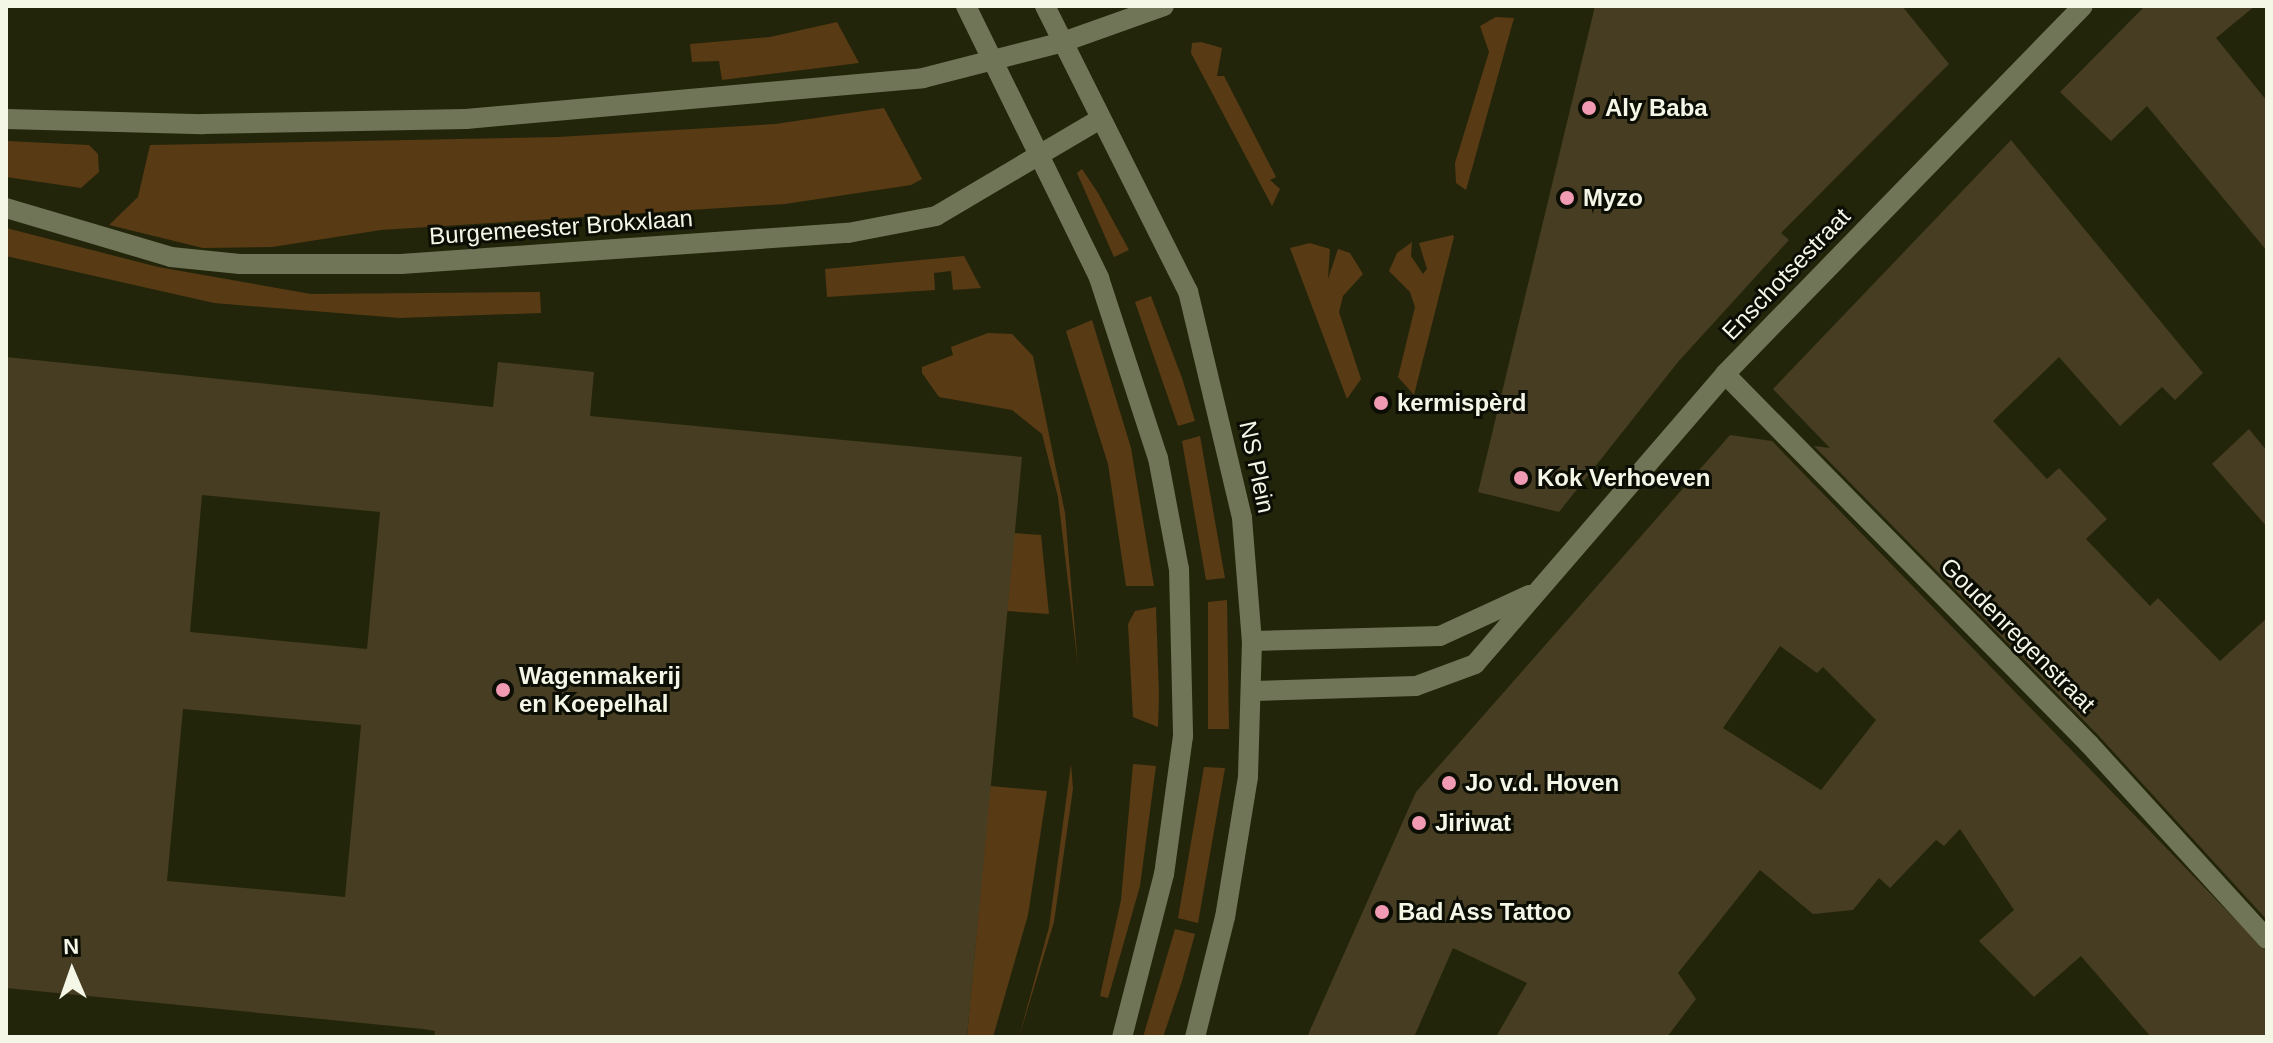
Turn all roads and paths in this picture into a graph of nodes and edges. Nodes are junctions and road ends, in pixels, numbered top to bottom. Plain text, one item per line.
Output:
1 (966, 6) edge
2 (1045, 6) edge
3 (1164, 6) edge
4 (2083, 6) edge
5 (1063, 42) junction
6 (997, 63) junction
7 (6, 119) edge
8 (1100, 119) junction
9 (1044, 156) junction
10 (6, 208) edge
11 (1725, 374) junction
12 (1539, 589) junction
13 (1252, 641) junction
14 (1253, 691) junction
15 (2267, 939) edge
16 (1122, 1037) edge
17 (1195, 1037) edge

1 - 6 street
2 - 5 street, NS Plein
3 - 5 street
4 - 11 street, Enschotsestraat
5 - 6 street
5 - 8 street, NS Plein
6 - 7 street
6 - 9 street
8 - 9 street, Burgemeester Brokxlaan
8 - 13 street, NS Plein
9 - 10 street, Burgemeester Brokxlaan
9 - 16 street
11 - 12 street, Enschotsestraat
11 - 15 street, Goudenregenstraat
12 - 13 street, Enschotsestraat
12 - 14 street, Enschotsestraat
13 - 14 street, NS Plein
14 - 17 street, NS Plein

